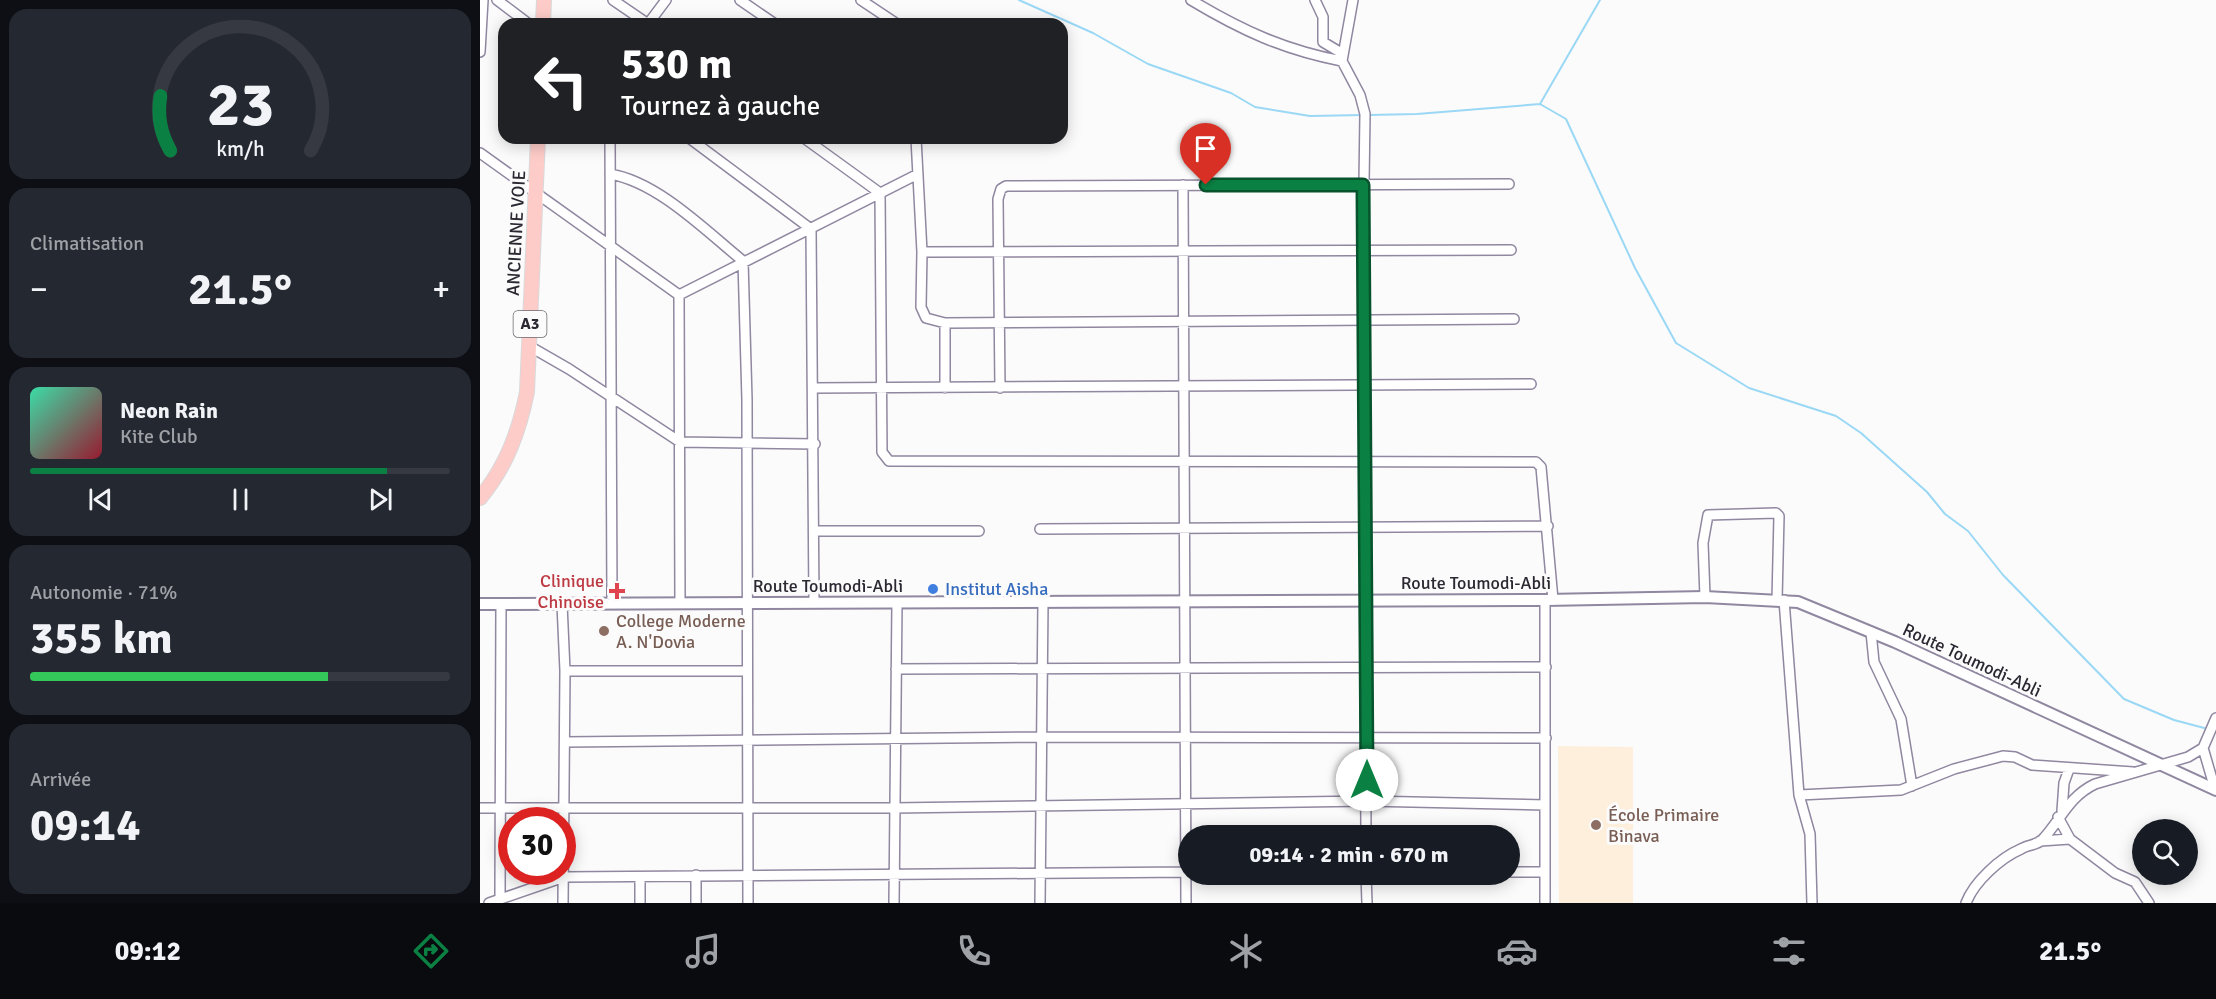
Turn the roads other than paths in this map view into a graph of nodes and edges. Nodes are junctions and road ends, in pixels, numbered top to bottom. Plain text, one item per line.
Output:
1 (483, 0) edge
2 (497, 0) edge
3 (544, 0) edge
4 (613, 0) edge
5 (666, 0) edge
6 (740, 0) edge
7 (861, 0) edge
8 (1191, 0) edge
9 (1315, 0) edge
10 (1353, 0) edge
11 (521, 18) edge
12 (543, 18) edge
13 (639, 18) edge
14 (652, 18) edge
15 (767, 18) edge
16 (888, 18) edge
17 (480, 52) edge
18 (1342, 58) junction
19 (538, 144) edge
20 (610, 144) edge
21 (697, 144) edge
22 (812, 144) edge
23 (916, 144) edge
24 (480, 153) edge
25 (610, 174) junction
26 (918, 174) junction
27 (1509, 184) dead end
28 (1183, 185) junction
29 (1363, 185) junction
30 (880, 193) junction
31 (536, 195) junction
32 (812, 229) junction
33 (609, 246) junction
34 (1511, 250) dead end
35 (1363, 251) junction
36 (922, 252) junction
37 (1184, 253) junction
38 (997, 254) junction
39 (743, 261) junction
40 (679, 295) junction
41 (1514, 319) dead end
42 (1363, 321) junction
43 (1185, 322) junction
44 (945, 323) junction
45 (999, 323) junction
46 (529, 346) junction
47 (1531, 384) dead end
48 (1364, 385) junction
49 (1185, 386) junction
50 (813, 388) junction
51 (881, 388) junction
52 (945, 388) junction
53 (1000, 388) junction
54 (611, 397) junction
55 (680, 441) junction
56 (746, 443) junction
57 (815, 444) junction
58 (1186, 461) junction
59 (1365, 461) junction
60 (480, 498) edge
61 (1548, 526) junction
62 (1365, 528) junction
63 (1186, 529) junction
64 (1040, 530) dead end
65 (815, 531) junction
66 (979, 531) dead end
67 (1705, 597) junction
68 (1367, 599) junction
69 (1549, 600) junction
70 (1780, 600) junction
71 (1187, 601) junction
72 (680, 602) junction
73 (748, 602) junction
74 (814, 602) junction
75 (1043, 602) junction
76 (612, 603) junction
77 (897, 603) junction
78 (480, 604) edge
79 (501, 604) junction
80 (562, 604) junction
81 (1872, 632) junction
82 (1546, 667) junction
83 (1366, 668) junction
84 (896, 669) junction
85 (1187, 669) junction
86 (1042, 670) junction
87 (566, 671) junction
88 (747, 671) junction
89 (2216, 718) edge
90 (1041, 737) junction
91 (1367, 737) junction
92 (1187, 738) junction
93 (1546, 738) junction
94 (747, 739) junction
95 (896, 739) junction
96 (565, 742) junction
97 (2203, 748) junction
98 (2162, 765) junction
99 (2069, 769) junction
100 (2133, 772) junction
101 (1912, 786) junction
102 (2215, 790) edge
103 (1799, 795) junction
104 (1367, 801) junction
105 (1187, 804) junction
106 (1545, 805) junction
107 (1042, 806) junction
108 (498, 807) edge
109 (499, 807) edge
110 (565, 807) edge
111 (480, 808) edge
112 (576, 808) edge
113 (747, 808) junction
114 (894, 808) junction
115 (2060, 814) junction
116 (1187, 825) edge
117 (1366, 825) edge
118 (2070, 839) junction
119 (2040, 841) junction
120 (1040, 872) junction
121 (1178, 872) edge
122 (1520, 872) edge
123 (1545, 872) junction
124 (893, 874) junction
125 (696, 875) junction
126 (746, 876) junction
127 (576, 877) edge
128 (640, 877) junction
129 (500, 885) edge
130 (541, 885) edge
131 (564, 885) edge
132 (1187, 885) edge
133 (1366, 885) edge
134 (500, 899) junction
135 (489, 903) edge
136 (563, 903) edge
137 (640, 903) edge
138 (696, 903) edge
139 (747, 903) edge
140 (894, 903) edge
141 (1040, 903) edge
142 (1186, 903) edge
143 (1366, 903) edge
144 (1545, 903) edge
145 (1812, 903) edge
146 (1966, 903) edge
147 (2150, 903) edge

1 - 17 street
2 - 11 street
3 - 12 main road
4 - 13 street
5 - 14 street
6 - 15 street
7 - 16 street
8 - 18 street
9 - 18 street
10 - 18 street
18 - 29 street
19 - 31 main road, ANCIENNE VOIE / A3
20 - 25 street
21 - 32 street
22 - 30 street
23 - 26 street
24 - 31 street
25 - 33 street
25 - 39 street
26 - 30 street
26 - 36 street
27 - 29 street
28 - 29 street
28 - 37 street
28 - 38 street
29 - 35 street
30 - 32 street
30 - 51 street
31 - 33 street
31 - 46 main road, ANCIENNE VOIE / A3
32 - 39 street
32 - 50 street
33 - 40 street
33 - 54 street
34 - 35 street
35 - 37 street
35 - 42 street
36 - 38 street
36 - 44 street
37 - 38 street
37 - 43 street
38 - 45 street
39 - 40 street
39 - 56 street
40 - 55 street
41 - 42 street
42 - 43 street
42 - 48 street
43 - 45 street
43 - 49 street
44 - 45 street
44 - 52 street
45 - 53 street
46 - 54 street
46 - 60 main road, ANCIENNE VOIE / A3
47 - 48 street
48 - 49 street
48 - 59 street
49 - 53 street
49 - 58 street
50 - 51 street
50 - 57 street
51 - 52 street
51 - 58 street
52 - 53 street
54 - 55 street
54 - 76 street
55 - 56 street
55 - 72 street
56 - 57 street
56 - 73 street
57 - 65 street
58 - 59 street
58 - 63 street
59 - 61 street
59 - 62 street
61 - 62 street
61 - 69 street
62 - 63 street
62 - 68 street
63 - 64 street
63 - 71 street
65 - 66 street
65 - 74 street
67 - 69 street, Route Toumodi-Abli
67 - 70 street, Route Toumodi-Abli
67 - 70 street
68 - 69 street, Route Toumodi-Abli
68 - 71 street, Route Toumodi-Abli
68 - 83 street
69 - 82 street
70 - 81 street, Route Toumodi-Abli
70 - 103 street
71 - 75 street, Route Toumodi-Abli
71 - 85 street
72 - 73 street, Route Toumodi-Abli
72 - 76 street, Route Toumodi-Abli
73 - 74 street, Route Toumodi-Abli
73 - 88 street
74 - 77 street, Route Toumodi-Abli
75 - 77 street, Route Toumodi-Abli
75 - 86 street
76 - 80 street, Route Toumodi-Abli
77 - 84 street
78 - 79 street, Route Toumodi-Abli
79 - 80 street, Route Toumodi-Abli
79 - 109 street
80 - 87 street
81 - 98 street, Route Toumodi-Abli
81 - 101 street
82 - 83 street
82 - 93 street
83 - 85 street
83 - 91 street
84 - 86 street
84 - 95 street
85 - 86 street
85 - 92 street
86 - 90 street
87 - 88 street
87 - 96 street
88 - 94 street
89 - 97 street
90 - 92 street
90 - 95 street
90 - 107 street
91 - 92 street
91 - 93 street
91 - 104 street
92 - 105 street
93 - 106 street
94 - 95 street
94 - 96 street
94 - 113 street
95 - 114 street
96 - 110 street
97 - 98 street
97 - 102 street
98 - 100 street
98 - 102 street, Route Toumodi-Abli
99 - 100 street
99 - 101 street
99 - 115 street
100 - 115 street
101 - 103 street
103 - 145 street
104 - 105 street
104 - 106 street
104 - 117 street
105 - 107 street
105 - 116 street
106 - 123 street
107 - 114 street
107 - 120 street
108 - 111 street
112 - 113 street
113 - 114 street
113 - 126 street
114 - 124 street
115 - 118 street
115 - 119 street
118 - 119 street
118 - 147 street
119 - 146 street
120 - 121 street
120 - 124 street
120 - 141 street
122 - 123 street
123 - 144 street
124 - 126 street
124 - 140 street
125 - 126 street
125 - 128 street
125 - 138 street
126 - 139 street
127 - 128 street
128 - 137 street
129 - 134 street
130 - 134 street
131 - 136 street
132 - 142 street
133 - 143 street
134 - 135 street

